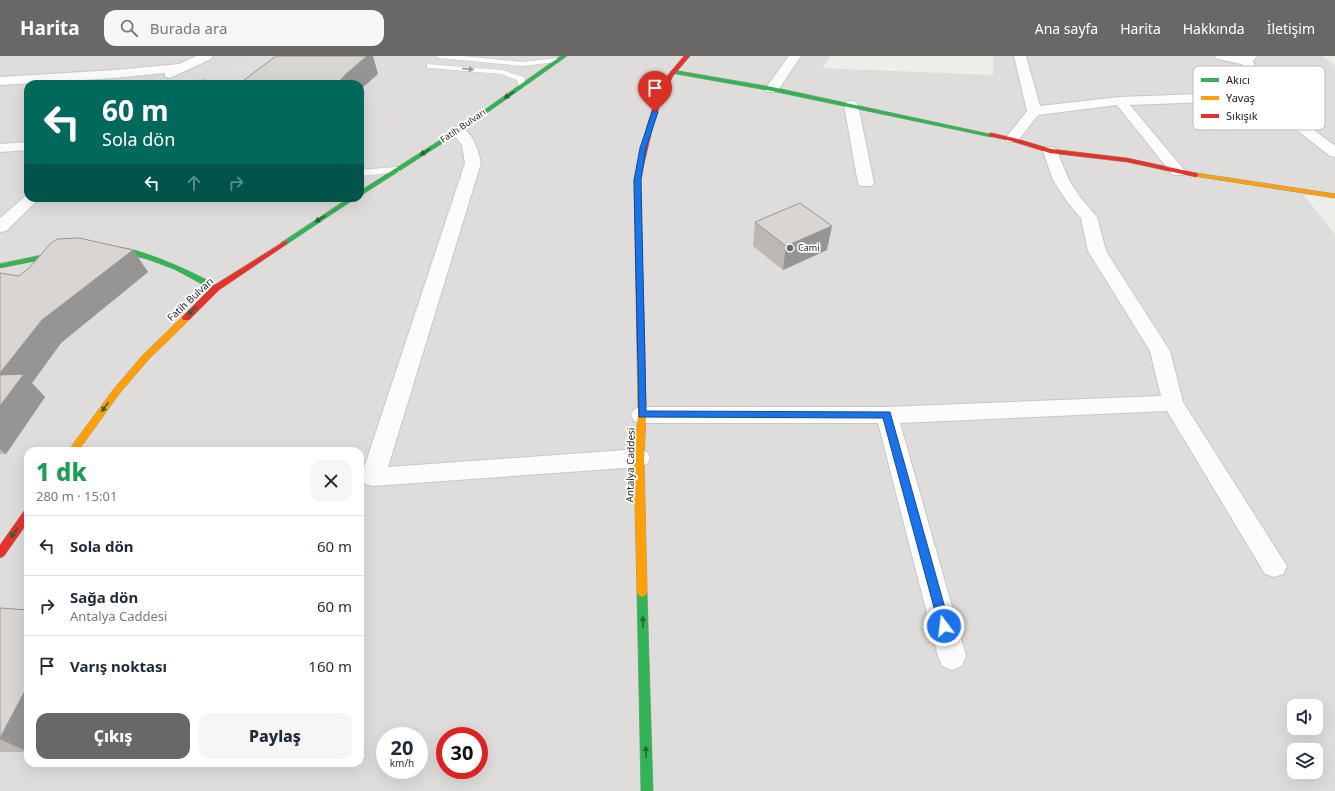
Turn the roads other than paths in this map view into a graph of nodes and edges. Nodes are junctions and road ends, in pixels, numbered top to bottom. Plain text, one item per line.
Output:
1 (207, 56) edge
2 (439, 56) edge
3 (687, 56) edge
4 (795, 56) edge
5 (1020, 56) edge
6 (1221, 56) edge
7 (561, 58) edge
8 (1249, 58) edge
9 (430, 66) dead end
10 (182, 67) junction
11 (673, 72) junction
12 (163, 80) edge
13 (0, 81) edge
14 (522, 86) junction
15 (772, 89) junction
16 (1193, 98) edge
17 (1120, 101) junction
18 (851, 105) junction
19 (1034, 111) junction
20 (1305, 130) edge
21 (458, 131) junction
22 (1012, 139) junction
23 (24, 146) edge
24 (0, 148) edge
25 (1050, 151) junction
26 (1335, 153) edge
27 (396, 170) junction
28 (1178, 172) junction
29 (364, 173) edge
30 (866, 183) dead end
31 (364, 191) edge
32 (1335, 196) edge
33 (28, 202) edge
34 (347, 202) edge
35 (0, 227) edge
36 (94, 250) edge
37 (74, 251) edge
38 (0, 266) edge
39 (216, 288) junction
40 (1173, 403) junction
41 (642, 415) junction
42 (887, 415) junction
43 (76, 447) edge
44 (639, 458) junction
45 (367, 478) edge
46 (24, 522) edge
47 (0, 553) edge
48 (1274, 566) dead end
49 (952, 656) dead end
50 (647, 791) edge

1 - 10 street
2 - 7 lane
3 - 11 main road, Antalya Caddesi
4 - 15 street
5 - 19 street
6 - 8 street
7 - 14 main road, Fatih Bulvarı
9 -> 14 lane
10 - 12 street
10 - 13 street
11 - 15 main road
11 - 41 main road, Antalya Caddesi
14 -> 21 main road, Fatih Bulvarı
15 - 18 main road
16 - 17 street
17 - 19 street
17 - 28 street
18 - 22 main road
18 - 30 street
19 - 22 street
20 - 26 street
21 -> 27 main road, Fatih Bulvarı
21 - 45 street
22 - 25 main road
23 - 24 street
25 - 28 main road
25 - 40 street
27 - 29 lane
27 - 31 main road, Fatih Bulvarı
28 - 32 main road
33 - 35 street
34 -> 39 main road, Fatih Bulvarı
36 - 39 main road
37 - 38 main road
39 -> 43 main road, Fatih Bulvarı
40 - 42 street
40 - 48 street
41 - 42 street
41 - 44 main road, Antalya Caddesi
42 - 49 street
44 - 45 street
50 -> 44 main road, Antalya Caddesi
46 -> 47 main road

